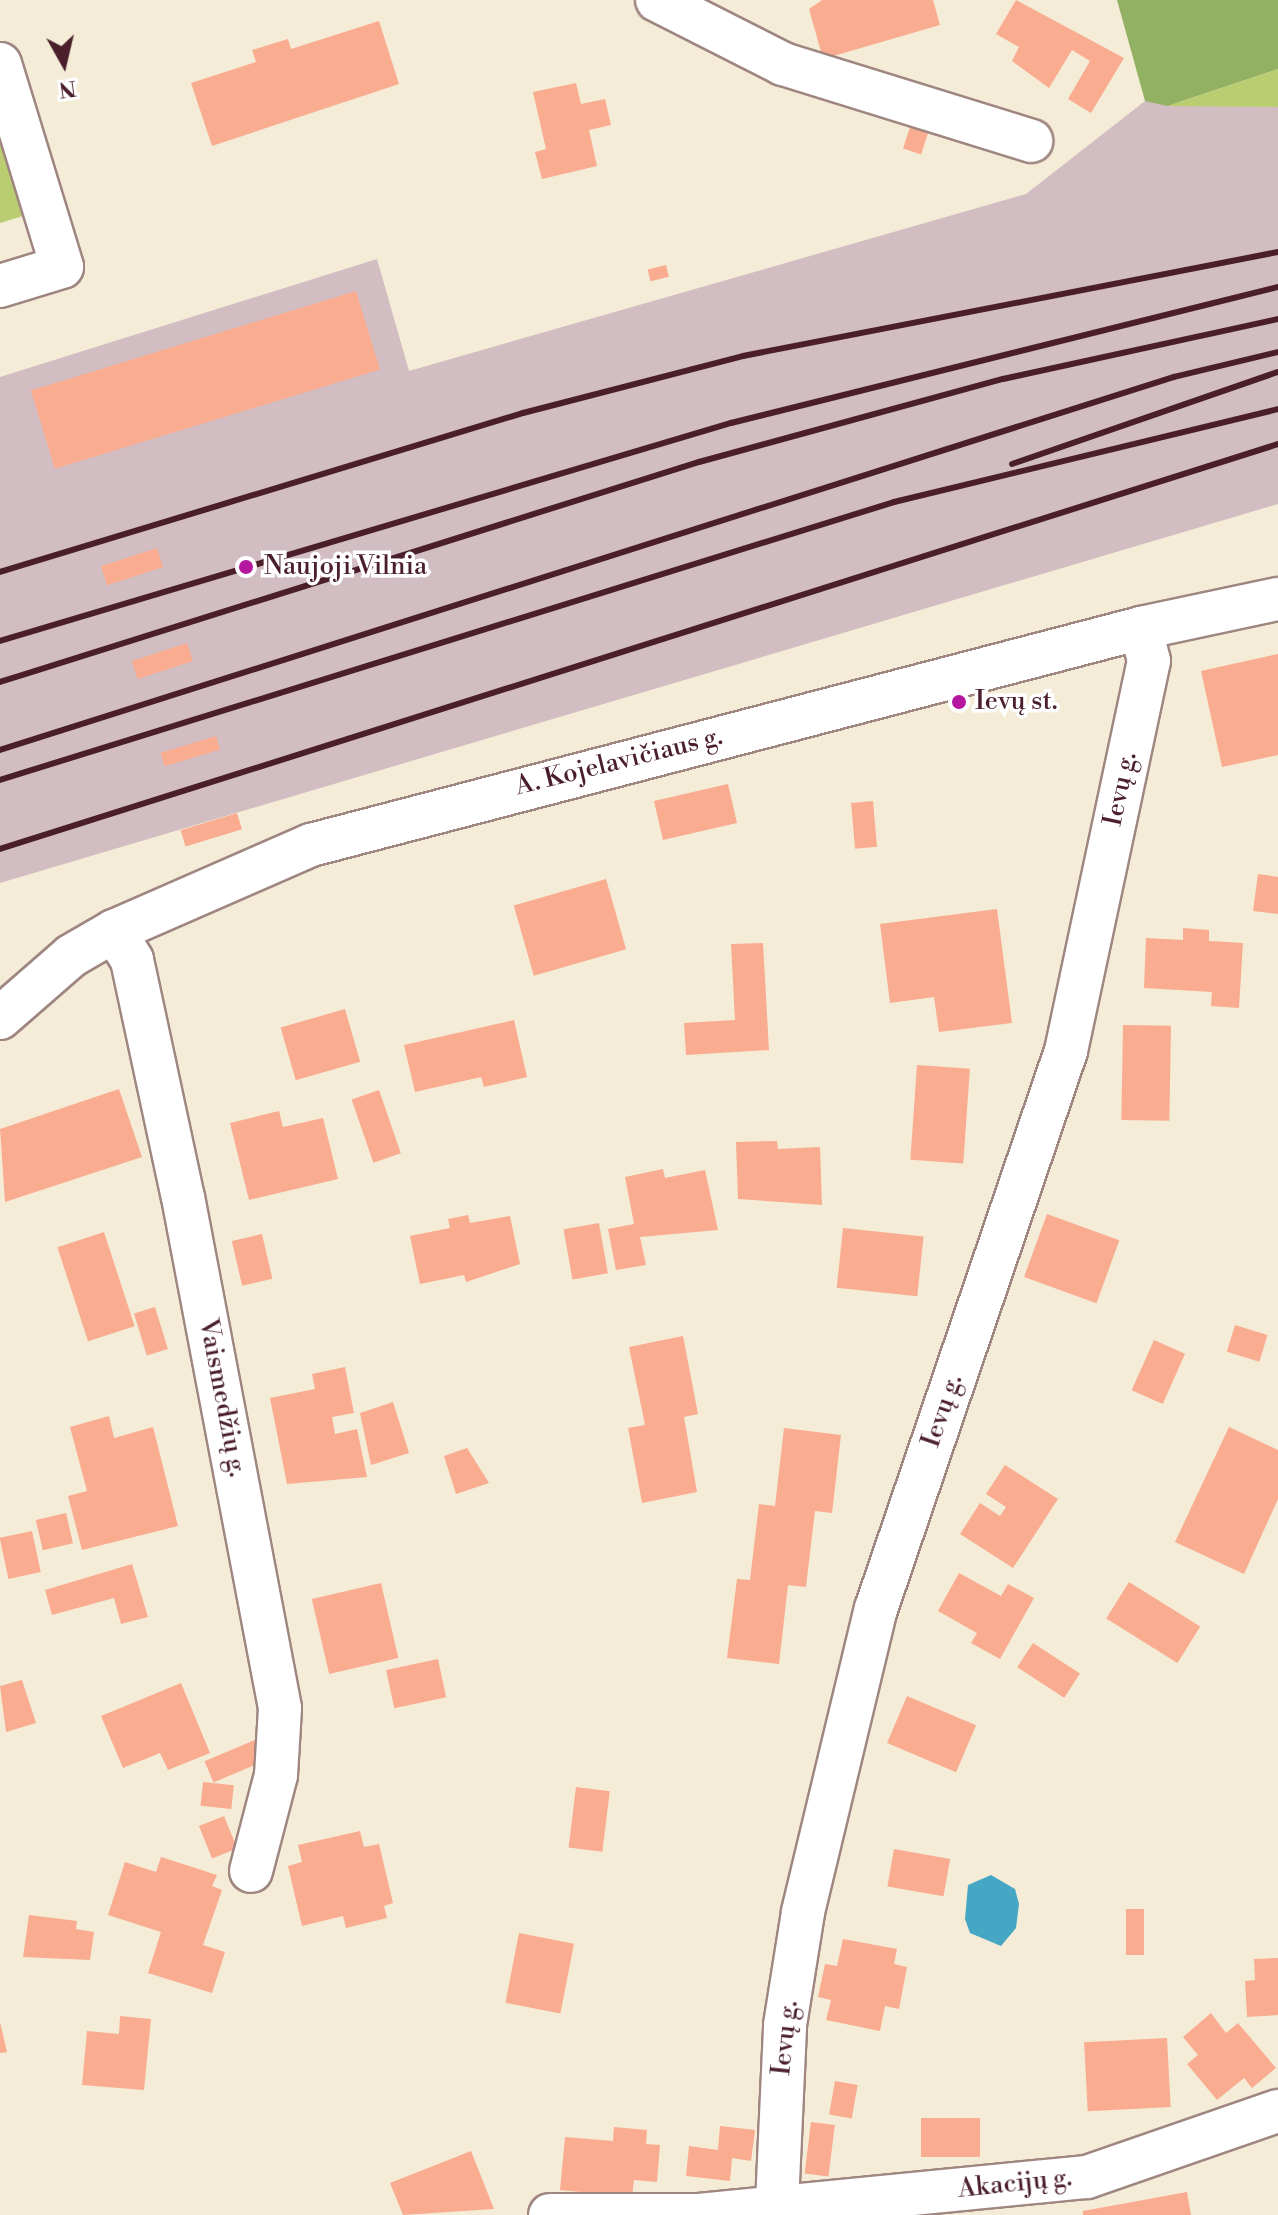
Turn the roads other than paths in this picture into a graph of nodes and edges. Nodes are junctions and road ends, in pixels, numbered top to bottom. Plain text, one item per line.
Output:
1 (657, 0) edge
2 (0, 64) edge
3 (1031, 141) dead end
4 (0, 286) edge
5 (1278, 599) edge
6 (1141, 628) junction
7 (114, 931) junction
8 (0, 1018) edge
9 (251, 1871) dead end
10 (1278, 2111) edge
11 (777, 2204) junction
12 (550, 2215) edge

1 - 3 street
2 - 4 street
5 - 6 street, A. Kojelavičiaus g.
6 - 7 street, A. Kojelavičiaus g.
6 - 11 street, Ievų g.
7 - 8 street, A. Kojelavičiaus g.
7 - 9 street, Vaismedžių g.
10 - 11 street, Akacijų g.
11 - 12 street, Akacijų g.

